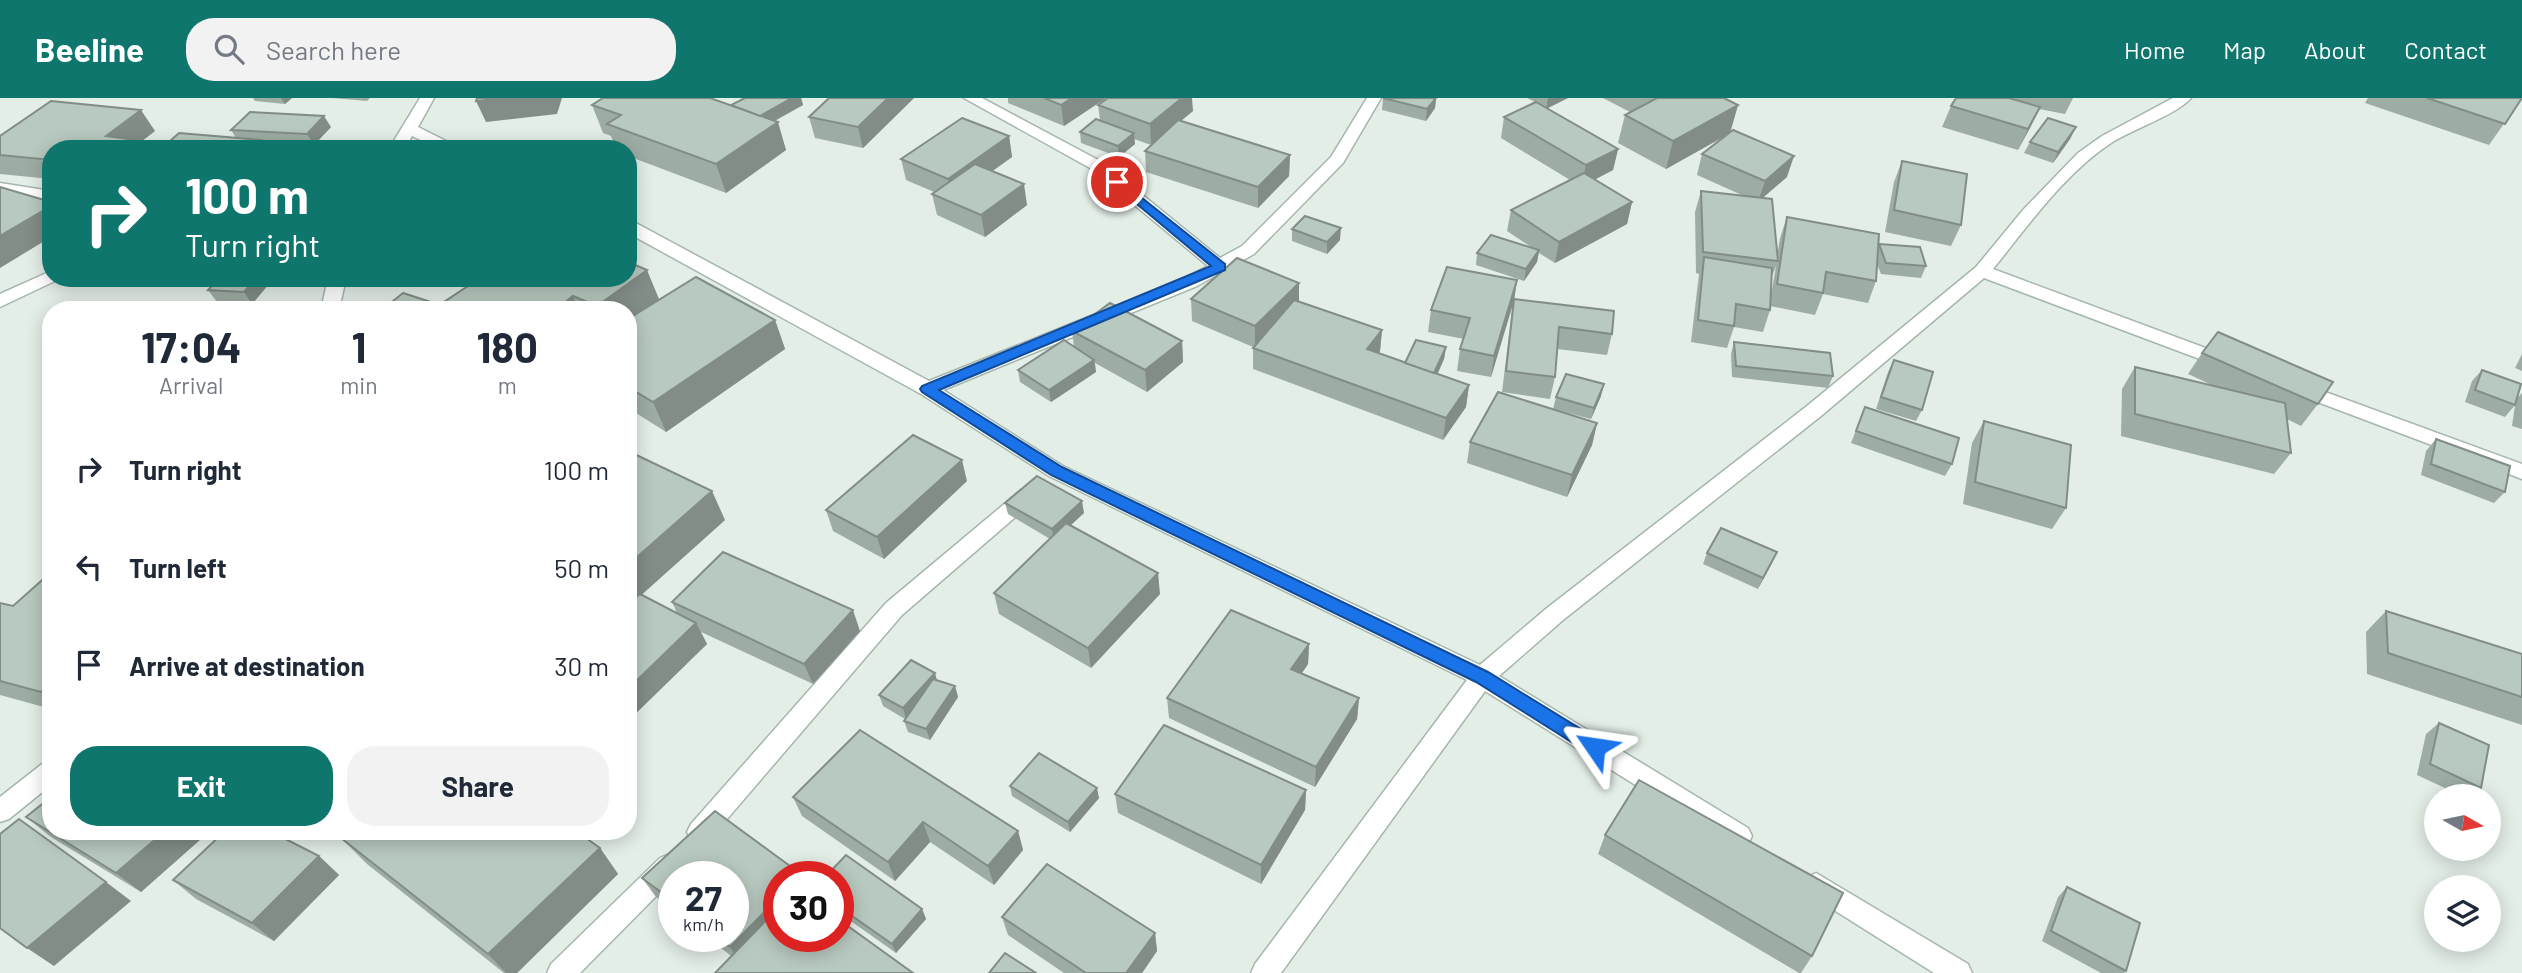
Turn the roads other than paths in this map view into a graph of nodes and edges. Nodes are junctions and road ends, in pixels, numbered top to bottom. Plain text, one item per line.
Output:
1 (427, 98) edge
2 (971, 98) edge
3 (1374, 98) edge
4 (2184, 98) edge
5 (409, 129) junction
6 (402, 140) edge
7 (434, 140) edge
8 (0, 188) edge
9 (42, 195) edge
10 (637, 231) edge
11 (1220, 267) junction
12 (1982, 271) junction
13 (42, 280) edge
14 (0, 301) edge
15 (2243, 368) edge
16 (2282, 382) edge
17 (928, 389) junction
18 (1056, 471) junction
19 (2522, 472) edge
20 (1482, 677) junction
21 (42, 778) edge
22 (0, 811) edge
23 (1761, 850) edge
24 (1796, 872) edge
25 (561, 973) edge
26 (1265, 973) edge
27 (1958, 973) edge

1 - 5 street
2 - 11 street
3 - 11 street
4 - 12 street
5 - 6 street
5 - 7 street
8 - 9 street
10 - 17 street
11 - 17 street
12 - 15 street
12 - 20 street
13 - 14 street
16 - 19 street
17 - 18 street
18 - 20 street
18 - 25 street
20 - 23 street
20 - 26 street
21 - 22 street
24 - 27 street

